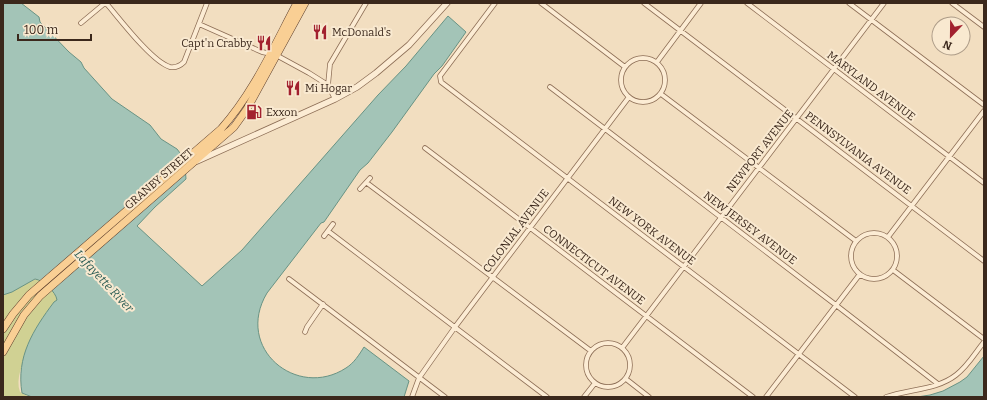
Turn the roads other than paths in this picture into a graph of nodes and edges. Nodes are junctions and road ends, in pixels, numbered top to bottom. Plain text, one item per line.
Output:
1 (105, 3) edge
2 (207, 3) edge
3 (297, 3) edge
4 (304, 3) edge
5 (366, 3) edge
6 (447, 3) edge
7 (494, 3) edge
8 (541, 3) edge
9 (644, 3) edge
10 (701, 3) edge
11 (747, 3) edge
12 (850, 3) edge
13 (884, 3) edge
14 (952, 3) edge
15 (871, 20) junction
16 (81, 23) dead end
17 (199, 24) junction
18 (984, 27) edge
19 (680, 30) junction
20 (273, 54) junction
21 (657, 62) junction
22 (625, 67) junction
23 (834, 69) junction
24 (328, 85) junction
25 (550, 87) dead end
26 (661, 94) junction
27 (629, 97) junction
28 (335, 99) junction
29 (984, 106) edge
30 (984, 111) edge
31 (796, 118) junction
32 (605, 129) junction
33 (425, 148) dead end
34 (949, 156) junction
35 (195, 162) junction
36 (758, 167) junction
37 (370, 178) dead end
38 (568, 179) junction
39 (367, 182) junction
40 (984, 183) edge
41 (360, 189) dead end
42 (912, 206) junction
43 (721, 217) junction
44 (333, 224) dead end
45 (530, 228) junction
46 (328, 231) junction
47 (324, 236) dead end
48 (888, 237) junction
49 (856, 241) junction
50 (984, 261) edge
51 (683, 266) junction
52 (893, 270) junction
53 (860, 274) junction
54 (492, 277) junction
55 (289, 279) dead end
56 (323, 304) junction
57 (836, 305) junction
58 (646, 316) junction
59 (455, 327) junction
60 (3, 329) edge
61 (305, 332) dead end
62 (984, 340) edge
63 (622, 348) junction
64 (591, 351) junction
65 (3, 352) edge
66 (798, 354) junction
67 (419, 378) junction
68 (626, 379) junction
69 (595, 383) junction
70 (938, 384) junction
71 (412, 397) edge
72 (444, 397) edge
73 (547, 397) edge
74 (584, 397) edge
75 (649, 397) edge
76 (753, 397) edge
77 (766, 397) edge
78 (855, 397) edge
79 (886, 397) edge

1 - 16 street
1 - 17 street
2 - 17 street
3 - 20 main road, GRANBY STREET
4 - 20 main road, GRANBY STREET
5 - 24 street
6 - 28 street
7 - 38 street, NEW YORK AVENUE
8 - 22 street
9 - 19 street, PENNSYLVANIA AVENUE
10 - 19 street
11 - 23 street, MARYLAND AVENUE
12 - 15 street
13 - 15 street, NEWPORT AVENUE
14 - 18 street
15 - 23 street, NEWPORT AVENUE
15 - 29 street
17 - 20 street
19 - 21 street
19 - 31 street, PENNSYLVANIA AVENUE
20 - 24 street
20 - 35 main road, GRANBY STREET
20 - 60 main road, GRANBY STREET
21 - 22 street
21 - 26 street
22 - 27 street
23 - 31 street, NEWPORT AVENUE
23 - 34 street, MARYLAND AVENUE
24 - 28 street
25 - 32 street, NEW JERSEY AVENUE
26 - 27 street
26 - 36 street
27 - 32 street, COLONIAL AVENUE
28 - 35 street
30 - 34 street
31 - 36 street, NEWPORT AVENUE
31 - 42 street, PENNSYLVANIA AVENUE
32 - 38 street, COLONIAL AVENUE
32 - 43 street, NEW JERSEY AVENUE
33 - 45 street, CONNECTICUT AVENUE
34 - 40 street, MARYLAND AVENUE
34 - 42 street
35 - 65 main road, GRANBY STREET
36 - 43 street, NEWPORT AVENUE
36 - 49 street
37 - 39 street
38 - 45 street, COLONIAL AVENUE
38 - 51 street, NEW YORK AVENUE
39 - 41 street
39 - 54 street
42 - 48 street
42 - 50 street, PENNSYLVANIA AVENUE
43 - 51 street, NEWPORT AVENUE
43 - 57 street, NEW JERSEY AVENUE
44 - 46 street
45 - 54 street, COLONIAL AVENUE
45 - 58 street, CONNECTICUT AVENUE
46 - 47 street
46 - 59 street
48 - 49 street
48 - 52 street
49 - 53 street
51 - 58 street, NEWPORT AVENUE
51 - 66 street, NEW YORK AVENUE
52 - 53 street
52 - 62 street
53 - 57 street
54 - 59 street, COLONIAL AVENUE
54 - 64 street
55 - 56 street
56 - 61 street
56 - 67 street
57 - 66 street
57 - 70 street, NEW JERSEY AVENUE
58 - 63 street, NEWPORT AVENUE
58 - 76 street, CONNECTICUT AVENUE
59 - 67 street, COLONIAL AVENUE
59 - 73 street
62 - 70 street
63 - 64 street
63 - 68 street
64 - 69 street
66 - 77 street
66 - 78 street, NEW YORK AVENUE
67 - 71 street, COLONIAL AVENUE
67 - 72 street
68 - 69 street
68 - 75 street
69 - 74 street
70 - 79 street

